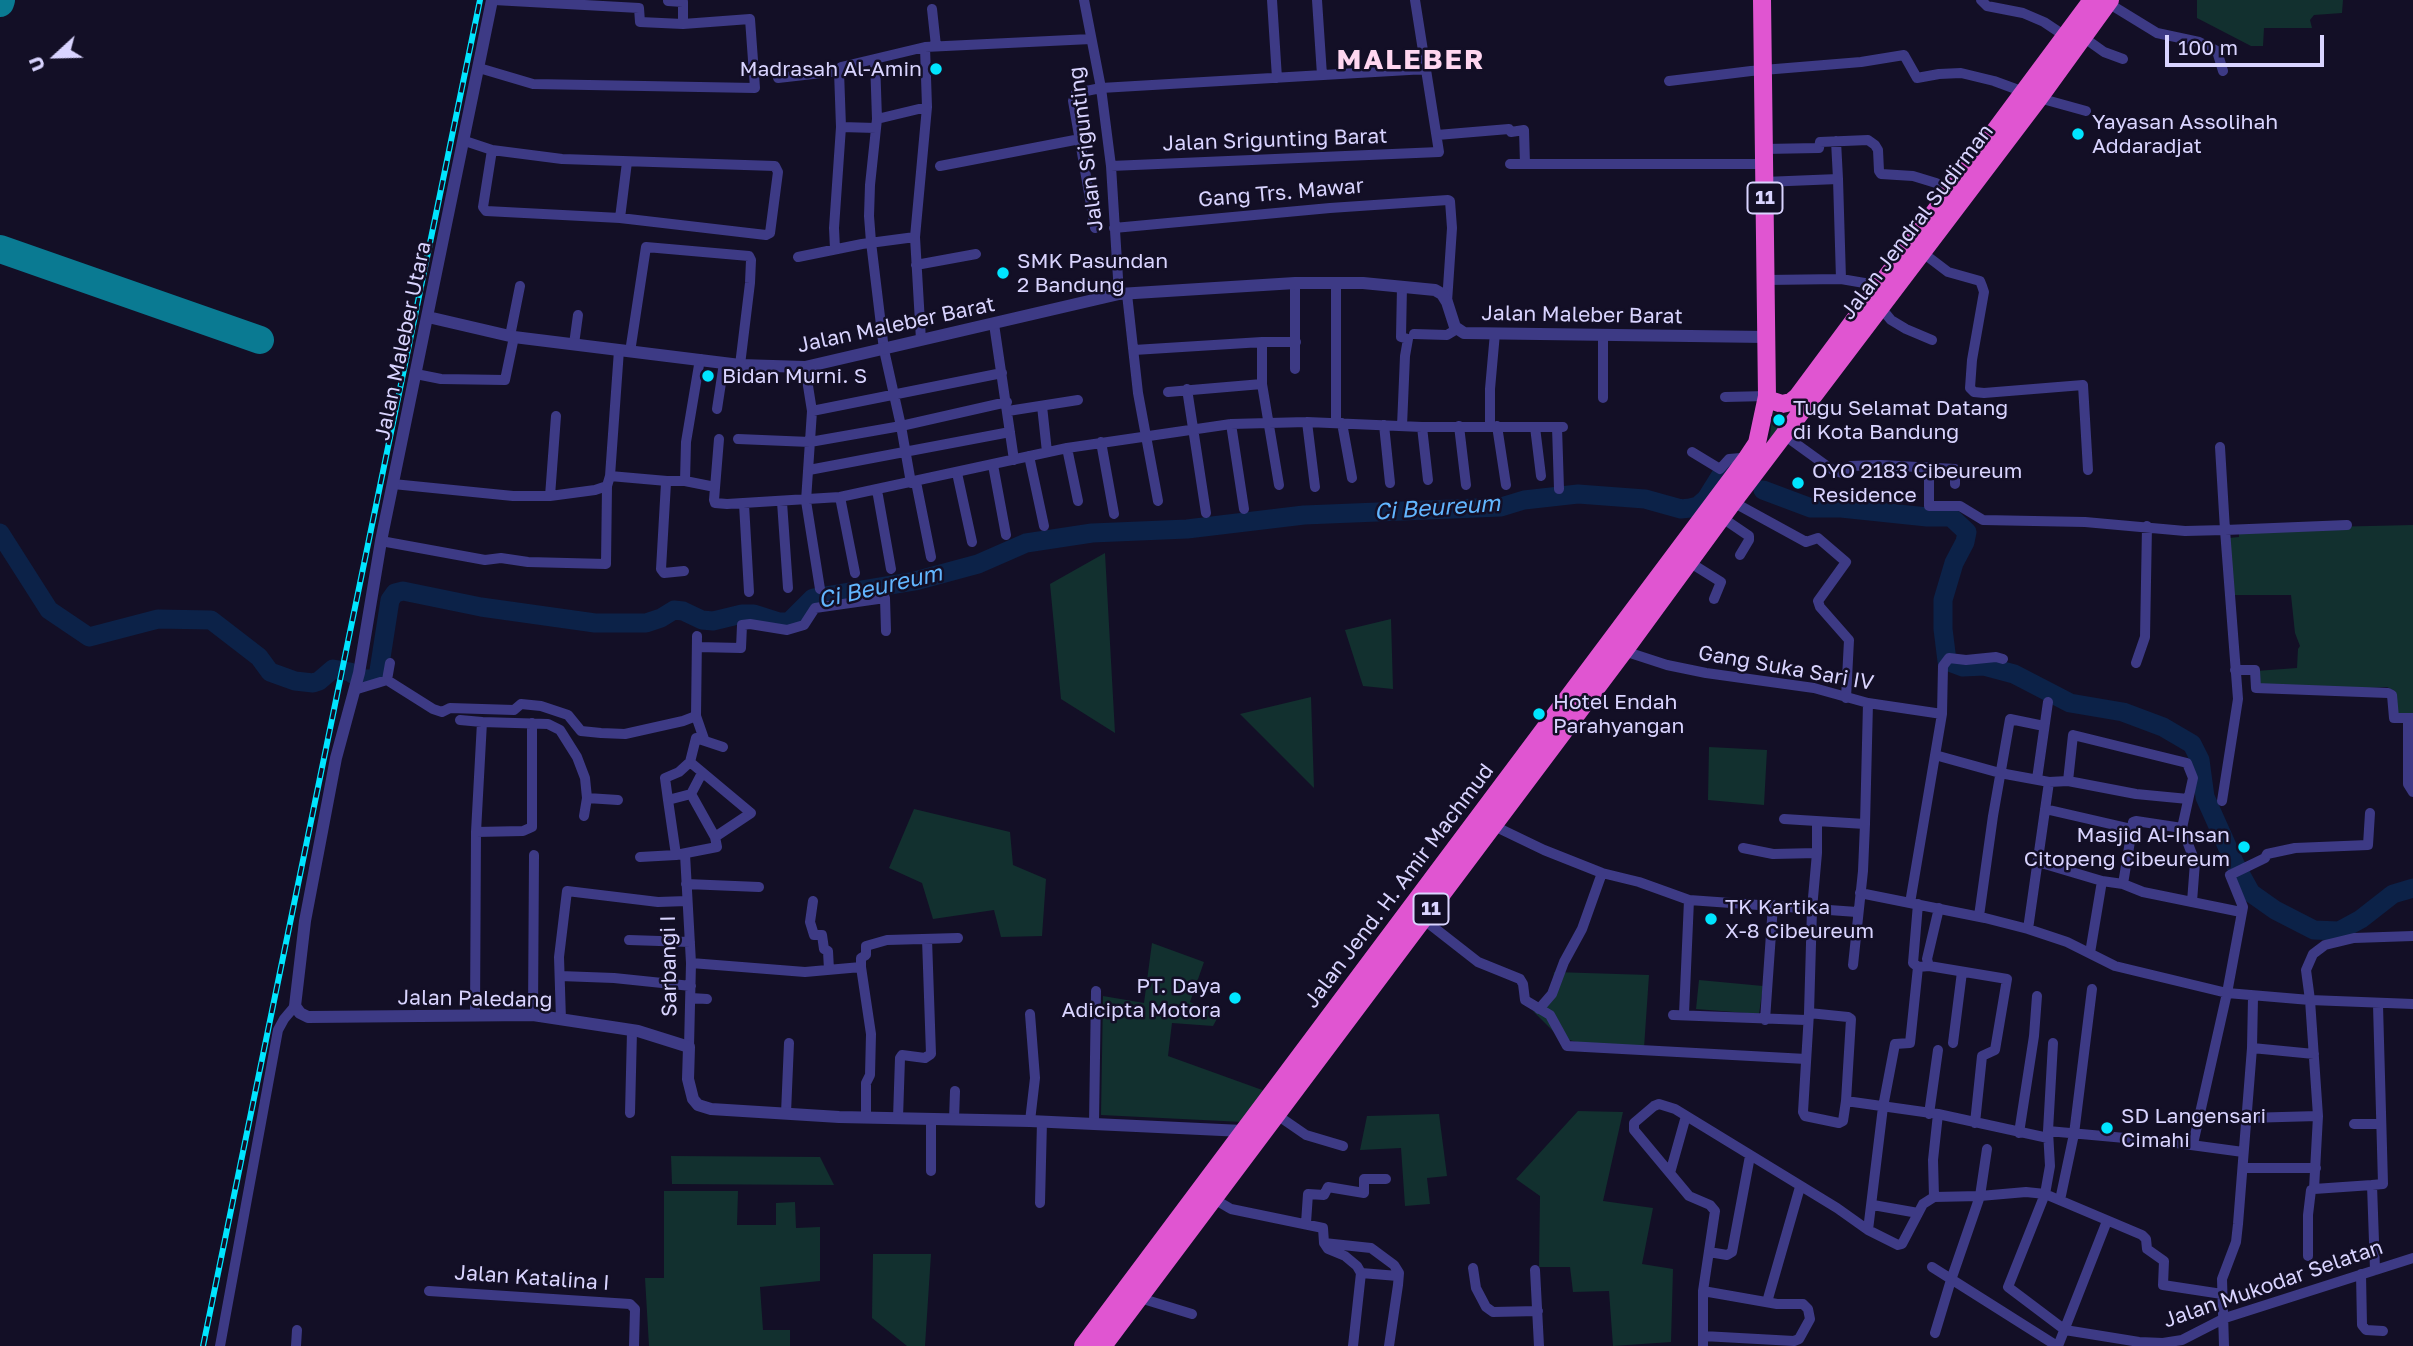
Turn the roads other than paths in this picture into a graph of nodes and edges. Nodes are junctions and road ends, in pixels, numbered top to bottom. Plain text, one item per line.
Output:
1 (493, 0) edge
2 (1084, 0) edge
3 (1272, 0) edge
4 (1317, 0) edge
5 (1415, 0) edge
6 (1762, 0) edge
7 (1981, 0) edge
8 (668, 1) edge
9 (2103, 1) edge
10 (639, 4) edge
11 (932, 9) dead end
12 (684, 24) junction
13 (2065, 36) junction
14 (2084, 37) junction
15 (1091, 39) junction
16 (931, 47) junction
17 (2123, 59) dead end
18 (875, 60) junction
19 (479, 68) junction
20 (1426, 69) junction
21 (1763, 70) junction
22 (839, 71) junction
23 (2223, 71) dead end
24 (1322, 75) junction
25 (778, 78) dead end
26 (1277, 78) junction
27 (1669, 81) dead end
28 (1101, 88) junction
29 (2031, 95) junction
30 (927, 107) junction
31 (2086, 111) dead end
32 (877, 124) junction
33 (841, 127) junction
34 (1437, 135) junction
35 (1080, 139) junction
36 (465, 141) junction
37 (1836, 141) junction
38 (492, 150) junction
39 (627, 162) junction
40 (1510, 164) dead end
41 (1525, 164) junction
42 (1764, 165) junction
43 (940, 166) dead end
44 (1111, 166) junction
45 (1838, 179) junction
46 (1949, 191) junction
47 (620, 218) junction
48 (1939, 218) junction
49 (1095, 228) dead end
50 (1115, 228) junction
51 (915, 237) junction
52 (871, 243) junction
53 (835, 249) junction
54 (1923, 253) junction
55 (976, 254) dead end
56 (798, 257) dead end
57 (916, 265) junction
58 (1841, 279) junction
59 (1766, 280) junction
60 (1295, 283) junction
61 (1336, 284) junction
62 (520, 286) dead end
63 (1402, 286) junction
64 (1882, 286) junction
65 (1123, 294) junction
66 (1447, 302) junction
67 (1881, 308) junction
68 (578, 315) dead end
69 (428, 317) junction
70 (994, 324) junction
71 (1457, 329) junction
72 (1495, 333) junction
73 (1415, 334) dead end
74 (1603, 335) junction
75 (512, 337) junction
76 (1766, 337) junction
77 (921, 340) junction
78 (1932, 340) dead end
79 (1262, 342) junction
80 (1296, 342) junction
81 (575, 344) junction
82 (884, 350) junction
83 (1134, 350) junction
84 (624, 351) junction
85 (700, 359) junction
86 (724, 363) junction
87 (740, 365) junction
88 (805, 367) junction
89 (1295, 369) dead end
90 (1002, 373) junction
91 (416, 374) junction
92 (1262, 384) junction
93 (1187, 389) junction
94 (1168, 392) dead end
95 (894, 394) junction
96 (1767, 396) junction
97 (1726, 397) dead end
98 (1603, 398) dead end
99 (1077, 400) dead end
100 (1042, 406) junction
101 (1007, 407) junction
102 (718, 409) dead end
103 (812, 411) junction
104 (556, 415) dead end
105 (1307, 422) junction
106 (1268, 423) junction
107 (1339, 423) junction
108 (1231, 424) junction
109 (1384, 425) junction
110 (901, 426) junction
111 (1402, 426) junction
112 (1459, 426) junction
113 (1494, 426) junction
114 (1422, 427) junction
115 (1535, 427) junction
116 (1193, 430) junction
117 (1010, 432) junction
118 (1784, 435) junction
119 (1146, 438) junction
120 (719, 439) dead end
121 (738, 439) dead end
122 (810, 442) junction
123 (1101, 442) junction
124 (2220, 447) dead end
125 (1068, 448) junction
126 (906, 451) junction
127 (1047, 452) junction
128 (1692, 452) dead end
129 (1029, 456) junction
130 (1014, 460) junction
131 (1751, 461) junction
132 (993, 465) junction
133 (1929, 468) junction
134 (809, 470) junction
135 (2088, 470) dead end
136 (957, 473) junction
137 (1541, 476) dead end
138 (1352, 478) dead end
139 (608, 481) junction
140 (667, 481) junction
141 (685, 481) junction
142 (1428, 481) dead end
143 (914, 483) junction
144 (1390, 483) dead end
145 (393, 484) junction
146 (1955, 484) dead end
147 (1279, 485) dead end
148 (1466, 485) dead end
149 (1506, 485) dead end
150 (715, 487) junction
151 (1315, 487) dead end
152 (1559, 489) dead end
153 (877, 490) junction
154 (551, 496) junction
155 (840, 497) junction
156 (806, 501) junction
157 (1077, 501) dead end
158 (1158, 501) dead end
159 (782, 502) junction
160 (1732, 502) junction
161 (744, 504) junction
162 (1244, 509) dead end
163 (1206, 513) dead end
164 (1114, 514) dead end
165 (1721, 517) junction
166 (2347, 525) dead end
167 (1044, 526) dead end
168 (2147, 526) junction
169 (2225, 530) junction
170 (1006, 535) dead end
171 (381, 541) junction
172 (972, 542) dead end
173 (1740, 555) dead end
174 (931, 557) dead end
175 (1689, 562) junction
176 (891, 569) dead end
177 (684, 571) dead end
178 (855, 573) dead end
179 (788, 588) dead end
180 (820, 589) dead end
181 (749, 592) dead end
182 (1714, 599) dead end
183 (886, 631) dead end
184 (1625, 651) junction
185 (2003, 659) dead end
186 (390, 663) dead end
187 (2136, 663) dead end
188 (2235, 670) junction
189 (387, 680) junction
190 (356, 682) junction
191 (1846, 698) junction
192 (2049, 702) dead end
193 (1868, 703) junction
194 (1942, 714) junction
195 (696, 716) junction
196 (2411, 718) edge
197 (460, 720) dead end
198 (482, 722) junction
199 (532, 723) junction
200 (2044, 726) junction
201 (704, 739) junction
202 (723, 747) dead end
203 (1935, 755) junction
204 (690, 762) junction
205 (702, 773) junction
206 (2000, 773) junction
207 (2043, 780) junction
208 (2068, 781) junction
209 (2413, 792) edge
210 (691, 794) junction
211 (587, 798) junction
212 (2188, 799) junction
213 (618, 800) dead end
214 (668, 800) junction
215 (2222, 801) dead end
216 (2045, 810) junction
217 (2370, 813) dead end
218 (584, 816) dead end
219 (1784, 820) dead end
220 (1486, 822) junction
221 (1817, 822) junction
222 (1865, 824) junction
223 (2182, 828) junction
224 (2132, 830) junction
225 (476, 832) junction
226 (715, 836) junction
227 (1743, 848) dead end
228 (1817, 853) junction
229 (534, 855) dead end
230 (681, 855) junction
231 (640, 857) dead end
232 (2038, 862) junction
233 (1602, 873) junction
234 (2102, 881) junction
235 (686, 884) junction
236 (2123, 884) junction
237 (759, 887) dead end
238 (1860, 893) junction
239 (1689, 900) junction
240 (687, 901) junction
241 (813, 901) dead end
242 (2192, 902) junction
243 (1914, 904) junction
244 (1773, 905) junction
245 (1939, 908) junction
246 (1812, 909) junction
247 (1857, 912) junction
248 (2241, 912) junction
249 (1979, 916) junction
250 (1423, 919) junction
251 (2028, 929) junction
252 (2413, 936) edge
253 (958, 938) dead end
254 (927, 939) junction
255 (629, 940) dead end
256 (690, 942) junction
257 (2091, 953) junction
258 (691, 963) junction
259 (1853, 965) dead end
260 (861, 967) junction
261 (1923, 967) junction
262 (829, 970) junction
263 (1962, 972) junction
264 (559, 976) junction
265 (2092, 989) dead end
266 (1096, 991) dead end
267 (691, 992) junction
268 (2227, 993) junction
269 (2037, 996) dead end
270 (2253, 997) junction
271 (707, 999) dead end
272 (2310, 1000) junction
273 (2413, 1004) edge
274 (2378, 1005) junction
275 (295, 1006) junction
276 (1539, 1009) junction
277 (1030, 1014) dead end
278 (533, 1015) junction
279 (475, 1016) junction
280 (1808, 1016) junction
281 (561, 1020) junction
282 (1765, 1020) junction
283 (632, 1031) junction
284 (2053, 1042) dead end
285 (789, 1044) dead end
286 (1954, 1044) dead end
287 (689, 1047) junction
288 (2252, 1048) junction
289 (1938, 1050) dead end
290 (2314, 1054) junction
291 (1806, 1059) junction
292 (955, 1091) dead end
293 (1846, 1101) junction
294 (1883, 1107) junction
295 (630, 1113) dead end
296 (786, 1113) junction
297 (1933, 1114) junction
298 (1277, 1115) junction
299 (1686, 1116) junction
300 (2318, 1116) junction
301 (866, 1117) junction
302 (898, 1118) junction
303 (2246, 1118) junction
304 (931, 1119) junction
305 (954, 1120) junction
306 (1036, 1121) junction
307 (1975, 1123) junction
308 (1094, 1124) junction
309 (2354, 1124) dead end
310 (2381, 1124) junction
311 (1243, 1131) junction
312 (2019, 1133) junction
313 (2074, 1134) junction
314 (2048, 1135) junction
315 (2193, 1144) junction
316 (1343, 1146) dead end
317 (1987, 1149) dead end
318 (2243, 1152) junction
319 (1750, 1156) junction
320 (2243, 1168) junction
321 (2316, 1168) junction
322 (932, 1171) dead end
323 (1670, 1173) junction
324 (1386, 1180) dead end
325 (2378, 1184) junction
326 (1800, 1187) junction
327 (2315, 1189) junction
328 (2045, 1194) junction
329 (1980, 1196) junction
330 (1934, 1197) junction
331 (1214, 1199) junction
332 (2060, 1200) junction
333 (1041, 1203) dead end
334 (1873, 1205) junction
335 (1918, 1213) junction
336 (2107, 1221) junction
337 (1306, 1223) junction
338 (1868, 1230) junction
339 (1324, 1243) junction
340 (1709, 1252) junction
341 (2308, 1256) dead end
342 (2413, 1258) edge
343 (1932, 1267) dead end
344 (1473, 1268) dead end
345 (1535, 1270) dead end
346 (2375, 1270) junction
347 (1361, 1273) junction
348 (2361, 1274) junction
349 (1398, 1280) junction
350 (1951, 1280) junction
351 (2008, 1287) junction
352 (429, 1291) dead end
353 (1703, 1292) junction
354 (2222, 1294) junction
355 (1140, 1298) junction
356 (1767, 1302) junction
357 (1538, 1311) junction
358 (2003, 1312) junction
359 (1192, 1314) dead end
360 (2225, 1318) junction
361 (297, 1330) dead end
362 (2065, 1330) junction
363 (2384, 1331) dead end
364 (1935, 1333) dead end
365 (1703, 1341) edge
366 (220, 1346) edge
367 (296, 1346) edge
368 (634, 1346) edge
369 (1083, 1346) edge
370 (1103, 1346) edge
371 (1353, 1346) edge
372 (1389, 1346) edge
373 (1539, 1346) edge
374 (2057, 1346) edge
375 (2224, 1346) edge

1 - 10 street
1 - 19 street, Jalan Maleber Utara
2 - 15 street, Jalan Srigunting
3 - 26 street
4 - 24 street
5 - 20 street
6 - 21 highway, 11
7 - 13 street
8 - 12 street
9 - 13 highway, Jalan Jendral Sudirman / 11
9 - 14 highway, Jalan Jendral Sudirman / 11
9 - 23 street
10 - 12 street
11 - 16 street
12 - 19 street
13 - 29 highway, Jalan Jendral Sudirman / 11
14 - 17 street
14 - 29 highway, Jalan Jendral Sudirman / 11
15 - 16 street
15 - 28 street, Jalan Srigunting
16 - 18 street
16 - 30 street
18 - 22 street
18 - 32 street
19 - 36 street, Jalan Maleber Utara
20 - 24 street
20 - 34 street
21 - 27 street
21 - 29 street
21 - 42 highway, 11
22 - 25 street
22 - 33 street
24 - 26 street
26 - 28 street
28 - 35 street
28 - 44 street, Jalan Srigunting
29 - 31 street
29 - 46 highway, Jalan Jendral Sudirman / 11
29 - 48 highway, Jalan Jendral Sudirman / 11
30 - 32 street
30 - 51 street
32 - 33 street
32 - 52 street
33 - 53 street
34 - 41 street
34 - 44 street, Jalan Srigunting Barat
35 - 43 street
35 - 49 street
36 - 38 street
36 - 69 street, Jalan Maleber Utara
37 - 42 street
37 - 45 street
37 - 46 street
38 - 39 street
38 - 47 street
39 - 47 street
39 - 47 street
40 - 41 street
41 - 42 street
42 - 45 street
42 - 59 highway, 11
44 - 50 street, Jalan Srigunting
45 - 58 street
46 - 48 highway, Jalan Jendral Sudirman / 11
48 - 54 highway, Jalan Jendral Sudirman / 11
48 - 64 highway, Jalan Jendral Sudirman / 11
50 - 65 street, Jalan Srigunting
50 - 66 street, Gang Trs. Mawar
51 - 52 street
51 - 57 street
52 - 53 street
52 - 82 street
53 - 56 street
54 - 67 highway, Jalan Jendral Sudirman / 11
54 - 135 street
55 - 57 street
57 - 77 street
58 - 59 street
58 - 64 street
59 - 76 highway, 11
60 - 61 street, Jalan Maleber Barat
60 - 65 street, Jalan Maleber Barat
60 - 80 street
61 - 63 street, Jalan Maleber Barat
61 - 107 street
62 - 75 street
63 - 66 street, Jalan Maleber Barat
63 - 111 street
64 - 96 highway, Jalan Jendral Sudirman / 11
65 - 70 street, Jalan Maleber Barat
65 - 83 street, Jalan Srigunting
66 - 71 street, Jalan Maleber Barat
67 - 78 street
67 - 118 highway, Jalan Jendral Sudirman / 11
68 - 81 street
69 - 75 street, Jalan Maleber Barat
69 - 91 street, Jalan Maleber Utara
70 - 77 street, Jalan Maleber Barat
70 - 90 street
71 - 72 street, Jalan Maleber Barat
71 - 73 street
72 - 74 street, Jalan Maleber Barat
72 - 113 street
74 - 76 street, Jalan Maleber Barat
74 - 98 street
75 - 81 street, Jalan Maleber Barat
75 - 91 street
76 - 96 highway, 11
77 - 82 street, Jalan Maleber Barat
79 - 80 street
79 - 83 street
79 - 92 street
80 - 89 street
81 - 84 street, Jalan Maleber Barat
82 - 88 street, Jalan Maleber Barat
82 - 95 street
83 - 119 street, Jalan Srigunting
84 - 85 street, Jalan Maleber Barat
84 - 87 street
84 - 139 street
85 - 86 street, Jalan Maleber Barat
85 - 141 street
86 - 87 street, Jalan Maleber Barat
86 - 102 street
87 - 88 street, Jalan Maleber Barat
88 - 103 street
90 - 95 street
90 - 101 street
91 - 145 street, Jalan Maleber Utara
92 - 93 street
92 - 106 street
93 - 94 street
93 - 116 street
95 - 103 street
95 - 110 street
96 - 97 street
96 - 131 highway, 11
99 - 100 street
100 - 101 street
100 - 127 street
101 - 110 street
101 - 117 street
103 - 122 street
104 - 154 street
105 - 106 street
105 - 107 street
105 - 151 street
106 - 108 street
106 - 147 street
107 - 109 street
107 - 138 street
108 - 116 street
108 - 162 street
109 - 111 street
109 - 144 street
110 - 122 street
110 - 126 street
111 - 114 street
112 - 113 street
112 - 114 street
112 - 148 street
113 - 115 street
113 - 149 street
114 - 142 street
115 - 137 street
115 - 152 street
116 - 119 street
116 - 163 street
117 - 126 street
117 - 130 street
118 - 131 highway, Jalan Jendral Sudirman / 11
118 - 133 street
119 - 123 street
119 - 158 street, Jalan Srigunting
120 - 150 street
121 - 122 street
122 - 134 street
123 - 125 street
123 - 164 street
124 - 169 street
125 - 127 street
125 - 157 street
126 - 134 street
126 - 143 street
127 - 129 street
128 - 131 street
129 - 130 street
129 - 167 street
130 - 132 street
131 - 160 highway, Jalan Jend. H. Amir Machmud / 11
131 - 220 highway, Jalan Jend. H. Amir Machmud / 11
132 - 136 street
132 - 170 street
133 - 146 street
133 - 168 street
134 - 156 street
136 - 143 street
136 - 172 street
139 - 140 street
139 - 154 street
139 - 171 street
140 - 141 street
140 - 177 street
141 - 150 street
143 - 153 street
143 - 174 street
145 - 154 street
145 - 171 street, Jalan Maleber Utara
150 - 161 street
153 - 155 street
153 - 176 street
155 - 156 street
155 - 178 street
156 - 159 street
156 - 180 street
159 - 161 street
159 - 179 street
160 - 165 highway, Jalan Jend. H. Amir Machmud / 11
160 - 191 street
161 - 181 street
165 - 173 street
165 - 175 highway, Jalan Jend. H. Amir Machmud / 11
166 - 169 street
168 - 169 street
168 - 187 street
169 - 188 street
171 - 190 street, Jalan Maleber Utara
175 - 182 street
175 - 184 highway, Jalan Jend. H. Amir Machmud / 11
183 - 195 street
184 - 191 street, Gang Suka Sari IV
184 - 220 highway, Jalan Jend. H. Amir Machmud / 11
185 - 194 street
186 - 189 street
188 - 196 street
188 - 215 street
189 - 190 street
189 - 195 street
190 - 275 street
191 - 193 street, Gang Suka Sari IV
192 - 200 street
193 - 194 street, Gang Suka Sari IV
193 - 222 street
194 - 203 street
195 - 201 street
196 - 209 street
197 - 198 street
198 - 199 street
198 - 225 street
199 - 211 street
199 - 225 street
200 - 206 street
200 - 207 street
201 - 202 street
201 - 204 street
203 - 206 street
203 - 243 street
204 - 205 street
204 - 214 street
205 - 210 street
205 - 226 street
206 - 207 street
206 - 249 street
207 - 208 street
207 - 216 street
208 - 212 street
208 - 212 street
210 - 214 street
210 - 226 street
211 - 213 street
211 - 218 street
212 - 223 street
214 - 230 street, Sarbangi I
216 - 224 street
216 - 232 street
217 - 248 street
219 - 221 street
220 - 233 street
220 - 250 highway, Jalan Jend. H. Amir Machmud / 11
220 - 311 highway, Jalan Jend. H. Amir Machmud / 11
221 - 222 street
221 - 228 street
222 - 238 street
223 - 224 street
223 - 242 street
224 - 236 street
225 - 279 street
226 - 230 street
227 - 228 street
228 - 246 street
229 - 278 street
230 - 231 street
230 - 235 street, Sarbangi I
232 - 234 street
232 - 251 street
233 - 239 street
233 - 276 street
234 - 236 street
234 - 257 street
235 - 237 street
235 - 240 street, Sarbangi I
236 - 242 street
238 - 243 street
238 - 247 street
239 - 244 street
239 - 282 street
240 - 256 street, Sarbangi I
240 - 264 street
241 - 262 street
242 - 248 street
243 - 245 street
243 - 261 street
244 - 246 street
244 - 282 street
245 - 249 street
245 - 261 street
246 - 247 street
246 - 280 street
247 - 259 street
248 - 268 street
249 - 251 street
250 - 276 street
250 - 298 highway, Jalan Jend. H. Amir Machmud / 11
251 - 257 street
252 - 272 street
253 - 254 street
254 - 260 street
254 - 302 street
255 - 256 street
256 - 258 street, Sarbangi I
257 - 268 street
258 - 262 street
258 - 267 street, Sarbangi I
260 - 262 street
260 - 301 street
261 - 263 street
261 - 294 street
263 - 286 street
263 - 307 street
264 - 267 street
264 - 281 street
265 - 313 street
266 - 308 street
267 - 271 street
267 - 287 street, Sarbangi I
268 - 270 street
268 - 315 street
269 - 312 street
270 - 272 street
270 - 288 street
272 - 274 street
272 - 290 street
273 - 274 street
274 - 310 street
275 - 279 street, Jalan Paledang
275 - 366 street
276 - 291 street
277 - 306 street
278 - 279 street, Jalan Paledang
278 - 281 street, Jalan Paledang
280 - 282 street
280 - 291 street
280 - 293 street
281 - 283 street, Jalan Paledang
283 - 287 street, Jalan Paledang
283 - 295 street
284 - 314 street
285 - 296 street
287 - 296 street
288 - 290 street
288 - 303 street
289 - 297 street
290 - 300 street
291 - 293 street
292 - 305 street
293 - 294 street
294 - 297 street
294 - 334 street
296 - 301 street
297 - 307 street
297 - 330 street
298 - 316 street
298 - 331 highway, Jalan Jend. H. Amir Machmud / 11
299 - 319 street
299 - 323 street
299 - 323 street
300 - 303 street
300 - 321 street
301 - 302 street
302 - 304 street
303 - 318 street
304 - 305 street
304 - 322 street
305 - 306 street
306 - 308 street
306 - 333 street
307 - 312 street
308 - 311 street
309 - 310 street
310 - 325 street
311 - 369 highway, Jalan Jend. H. Amir Machmud / 11
312 - 314 street
313 - 314 street
313 - 315 street
313 - 332 street
314 - 328 street
315 - 318 street
317 - 329 street
318 - 320 street
319 - 326 street
319 - 340 street
320 - 321 street
320 - 354 street
321 - 327 street
323 - 340 street
324 - 337 street
325 - 327 street
325 - 346 street
326 - 338 street
326 - 356 street
327 - 341 street
328 - 329 street
328 - 332 street
328 - 351 street
329 - 330 street
329 - 350 street
330 - 335 street
331 - 337 street
331 - 355 highway, Jalan Jend. H. Amir Machmud / 11
332 - 336 street
334 - 335 street
334 - 338 street
335 - 338 street
336 - 354 street
336 - 362 street
337 - 339 street
339 - 347 street
339 - 349 street
340 - 353 street
342 - 346 street, Jalan Mukodar Selatan
343 - 350 street
344 - 357 street
345 - 357 street
346 - 348 street, Jalan Mukodar Selatan
347 - 349 street
347 - 371 street
348 - 360 street, Jalan Mukodar Selatan
348 - 363 street
349 - 372 street
350 - 358 street
350 - 364 street
351 - 358 street
351 - 362 street, Jalan Mukodar Selatan
352 - 368 street, Jalan Katalina I
353 - 356 street
353 - 365 street
354 - 360 street
355 - 359 street
355 - 370 highway, Jalan Jend. H. Amir Machmud / 11
356 - 365 street
357 - 373 street
358 - 374 street
360 - 362 street, Jalan Mukodar Selatan
360 - 375 street
361 - 367 street
362 - 374 street

